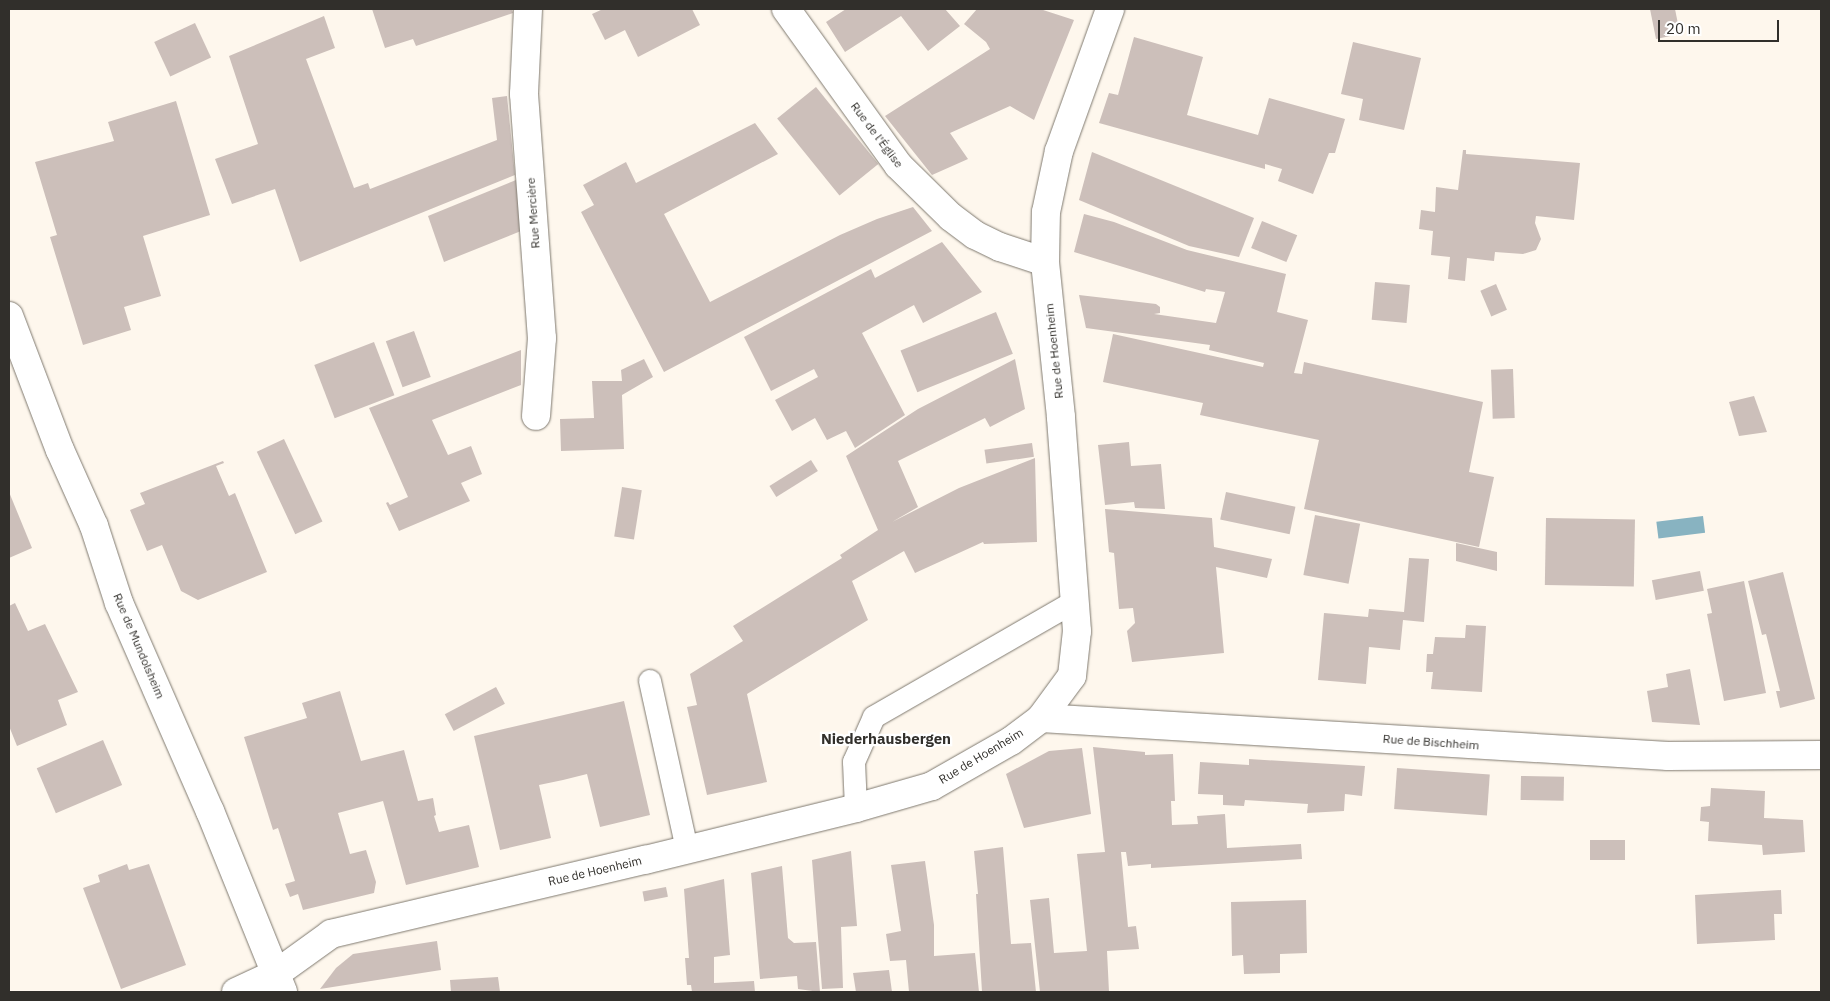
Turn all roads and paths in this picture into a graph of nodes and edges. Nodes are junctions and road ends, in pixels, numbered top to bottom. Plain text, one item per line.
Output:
1 (528, 9) edge
2 (786, 9) edge
3 (1110, 9) edge
4 (1045, 262) junction
5 (9, 316) edge
6 (536, 416) dead end
7 (1076, 601) junction
8 (650, 681) dead end
9 (1041, 718) junction
10 (1821, 755) edge
11 (856, 808) junction
12 (687, 849) junction
13 (280, 982) edge
14 (236, 992) edge

1 - 6 street, Rue Mercière
2 - 4 street, Rue de l'Église
3 - 4 street, Rue de Hoenheim
4 - 7 street, Rue de Hoenheim
5 - 13 street, Rue de Mundolsheim
7 - 9 street, Rue de Hoenheim
7 - 11 lane
8 - 12 lane
9 - 10 street, Rue de Bischheim
9 - 11 street, Rue de Hoenheim
11 - 12 street, Rue de Hoenheim
12 - 13 street, Rue de Hoenheim
13 - 14 street, Rue de Hoenheim

